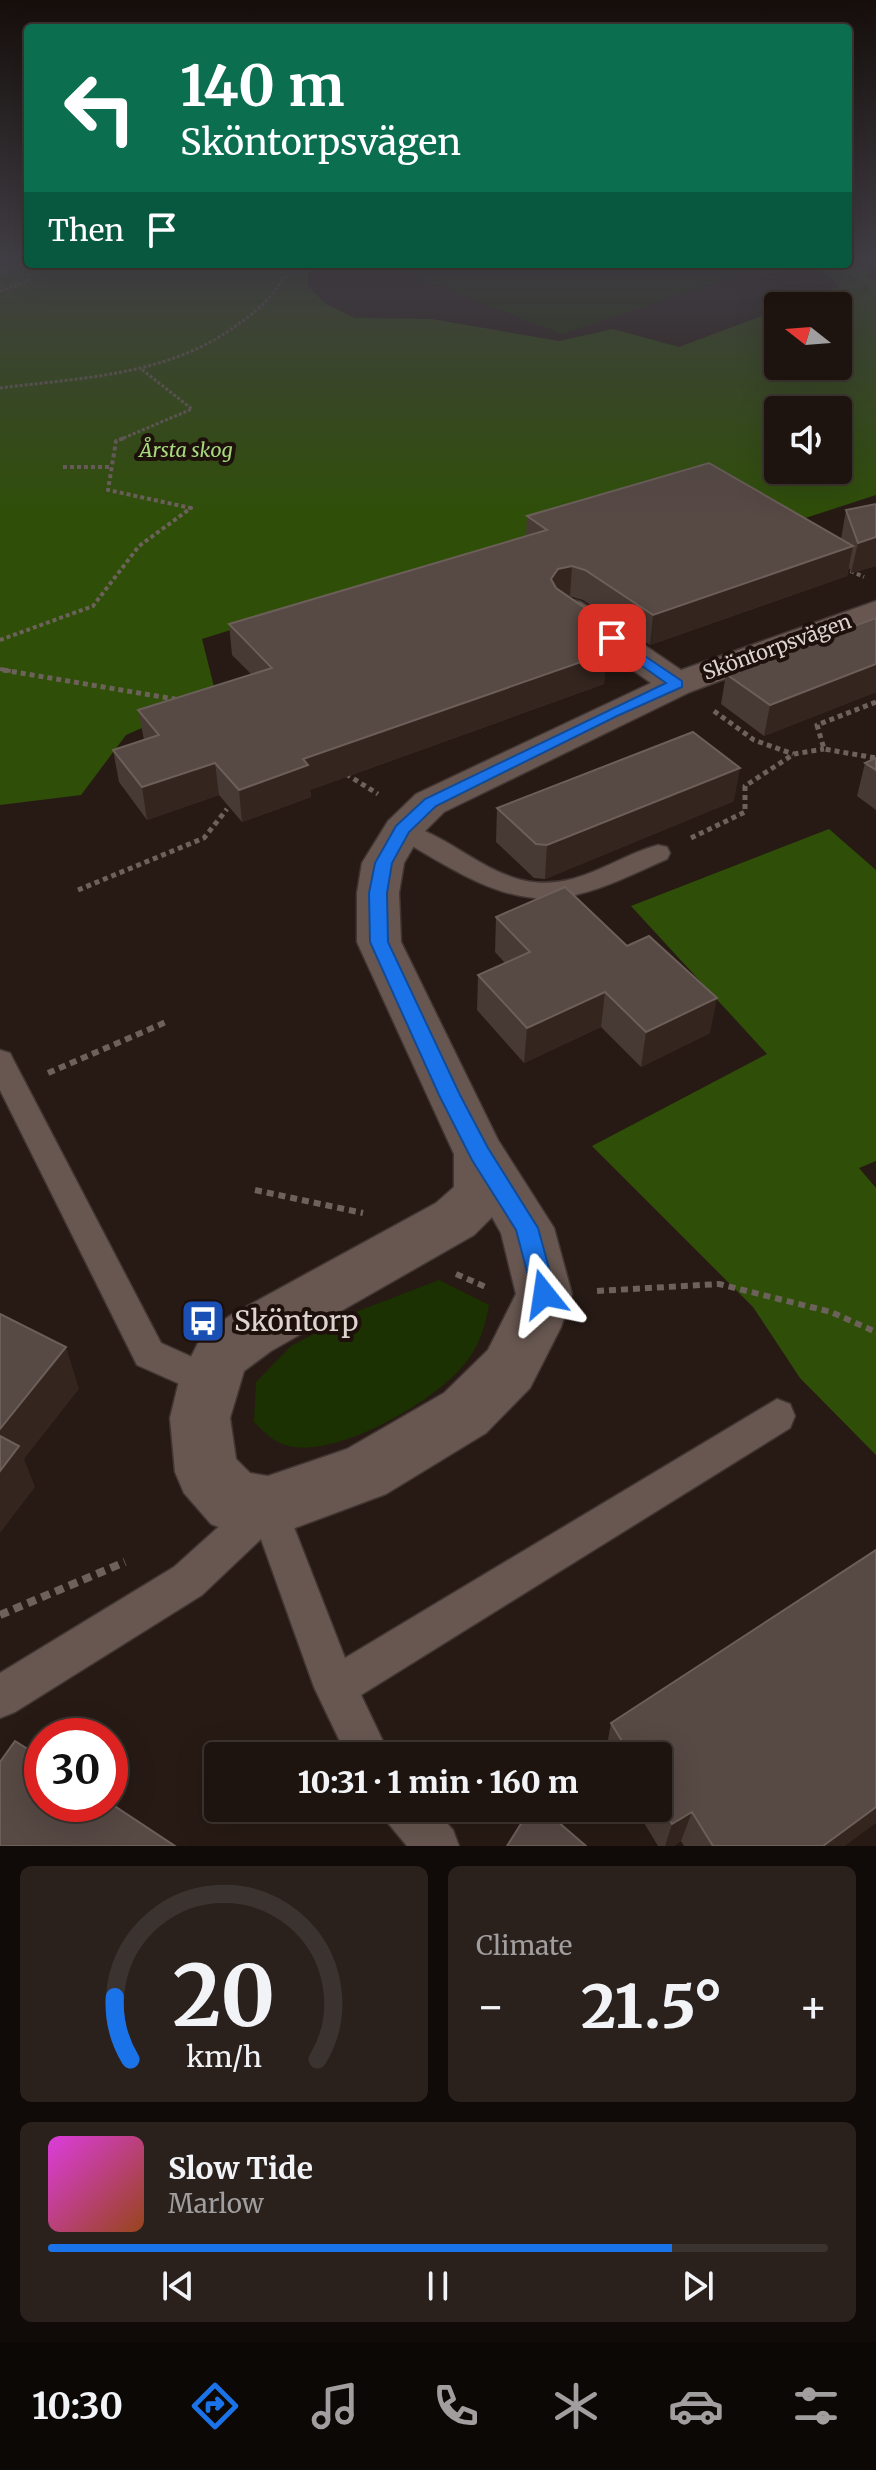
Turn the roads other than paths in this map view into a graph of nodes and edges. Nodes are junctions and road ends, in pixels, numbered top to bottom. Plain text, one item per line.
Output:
1 (569, 609) edge
2 (876, 611) edge
3 (677, 684) junction
4 (408, 823) junction
5 (658, 853) road end
6 (7, 1074) edge
7 (480, 1154) junction
8 (209, 1381) junction
9 (777, 1416) dead end
10 (268, 1507) junction
11 (335, 1687) junction
12 (0, 1697) edge
13 (362, 1742) edge
14 (416, 1822) edge
15 (437, 1846) edge

1 - 3 street, Sköntorpsvägen
2 - 3 street, Sköntorpsvägen
3 - 4 street, Sköntorpsvägen
4 - 5 lane
4 - 7 street, Sköntorpsvägen
6 - 8 lane
7 - 8 street, Sköntorpsvägen
7 - 10 street, Sköntorpsvägen
8 - 10 street, Sköntorpsvägen
9 - 11 lane
10 - 11 lane
10 - 12 lane
11 - 13 lane
14 - 15 lane

